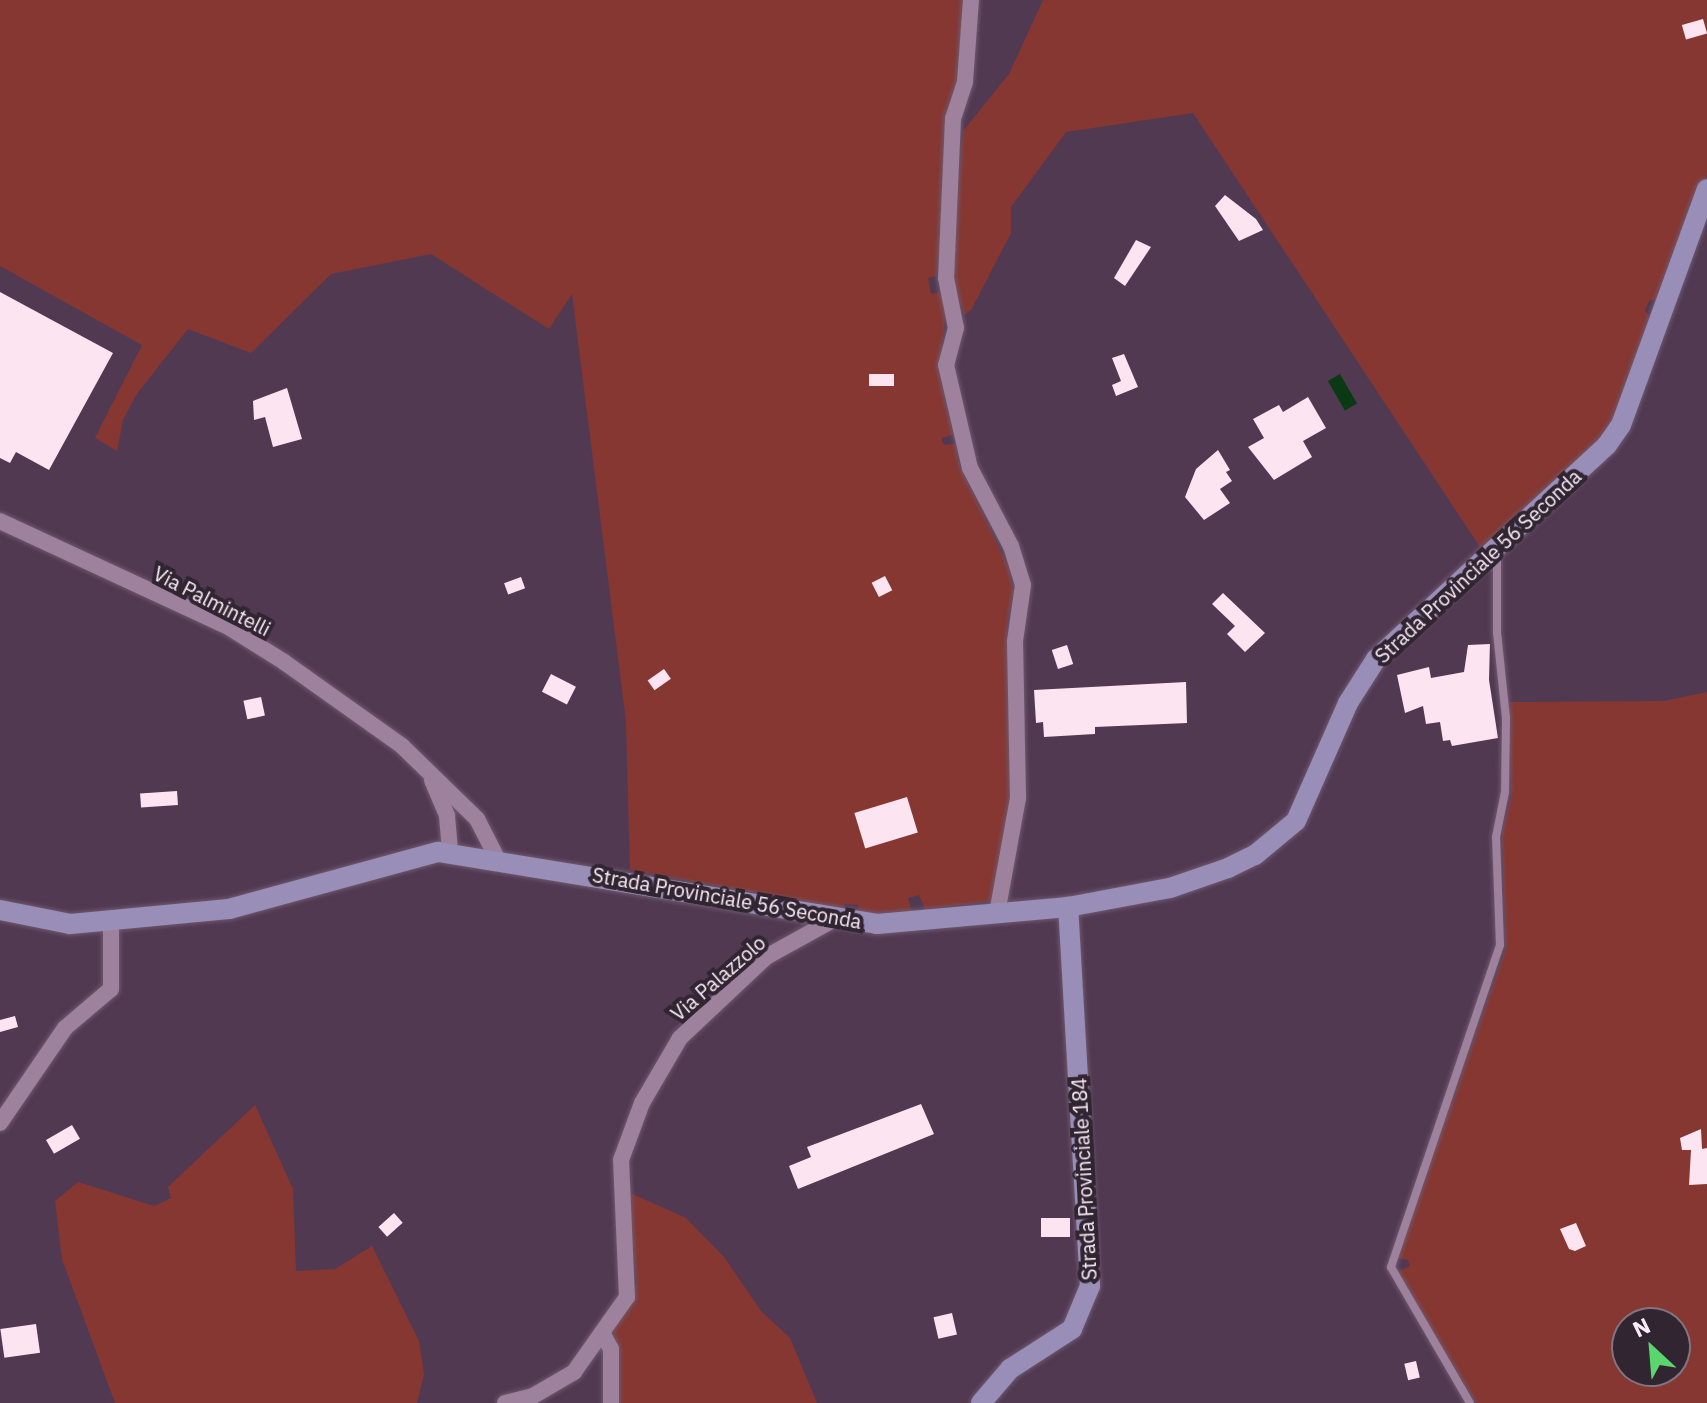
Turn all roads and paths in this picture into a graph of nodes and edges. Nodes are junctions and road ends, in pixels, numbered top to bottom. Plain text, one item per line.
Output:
1 (971, 0) edge
2 (1707, 189) edge
3 (0, 521) edge
4 (1497, 548) junction
5 (428, 772) junction
6 (450, 853) junction
7 (497, 858) junction
8 (1068, 907) junction
9 (0, 910) edge
10 (997, 914) junction
11 (111, 920) junction
12 (833, 920) junction
13 (0, 1123) edge
14 (604, 1336) junction
15 (505, 1403) edge
16 (611, 1403) edge
17 (981, 1403) edge
18 (1470, 1403) edge

1 - 10 street
2 - 4 street, Strada Provinciale 56 Seconda
3 - 5 street, Via Palmintelli
4 - 8 street, Strada Provinciale 56 Seconda
4 - 18 lane
5 - 6 street
5 - 7 street, Via Palmintelli
6 - 7 street, Strada Provinciale 56 Seconda
6 - 11 street, Strada Provinciale 56 Seconda
7 - 12 street, Strada Provinciale 56 Seconda
8 - 10 street, Strada Provinciale 56 Seconda
8 - 17 street, Strada Provinciale 184
9 - 11 street, Strada Provinciale 56 Seconda
10 - 12 street, Strada Provinciale 56 Seconda
11 - 13 street
12 - 14 street, Via Palazzolo
14 - 15 street, Via Palazzolo
14 - 16 street

